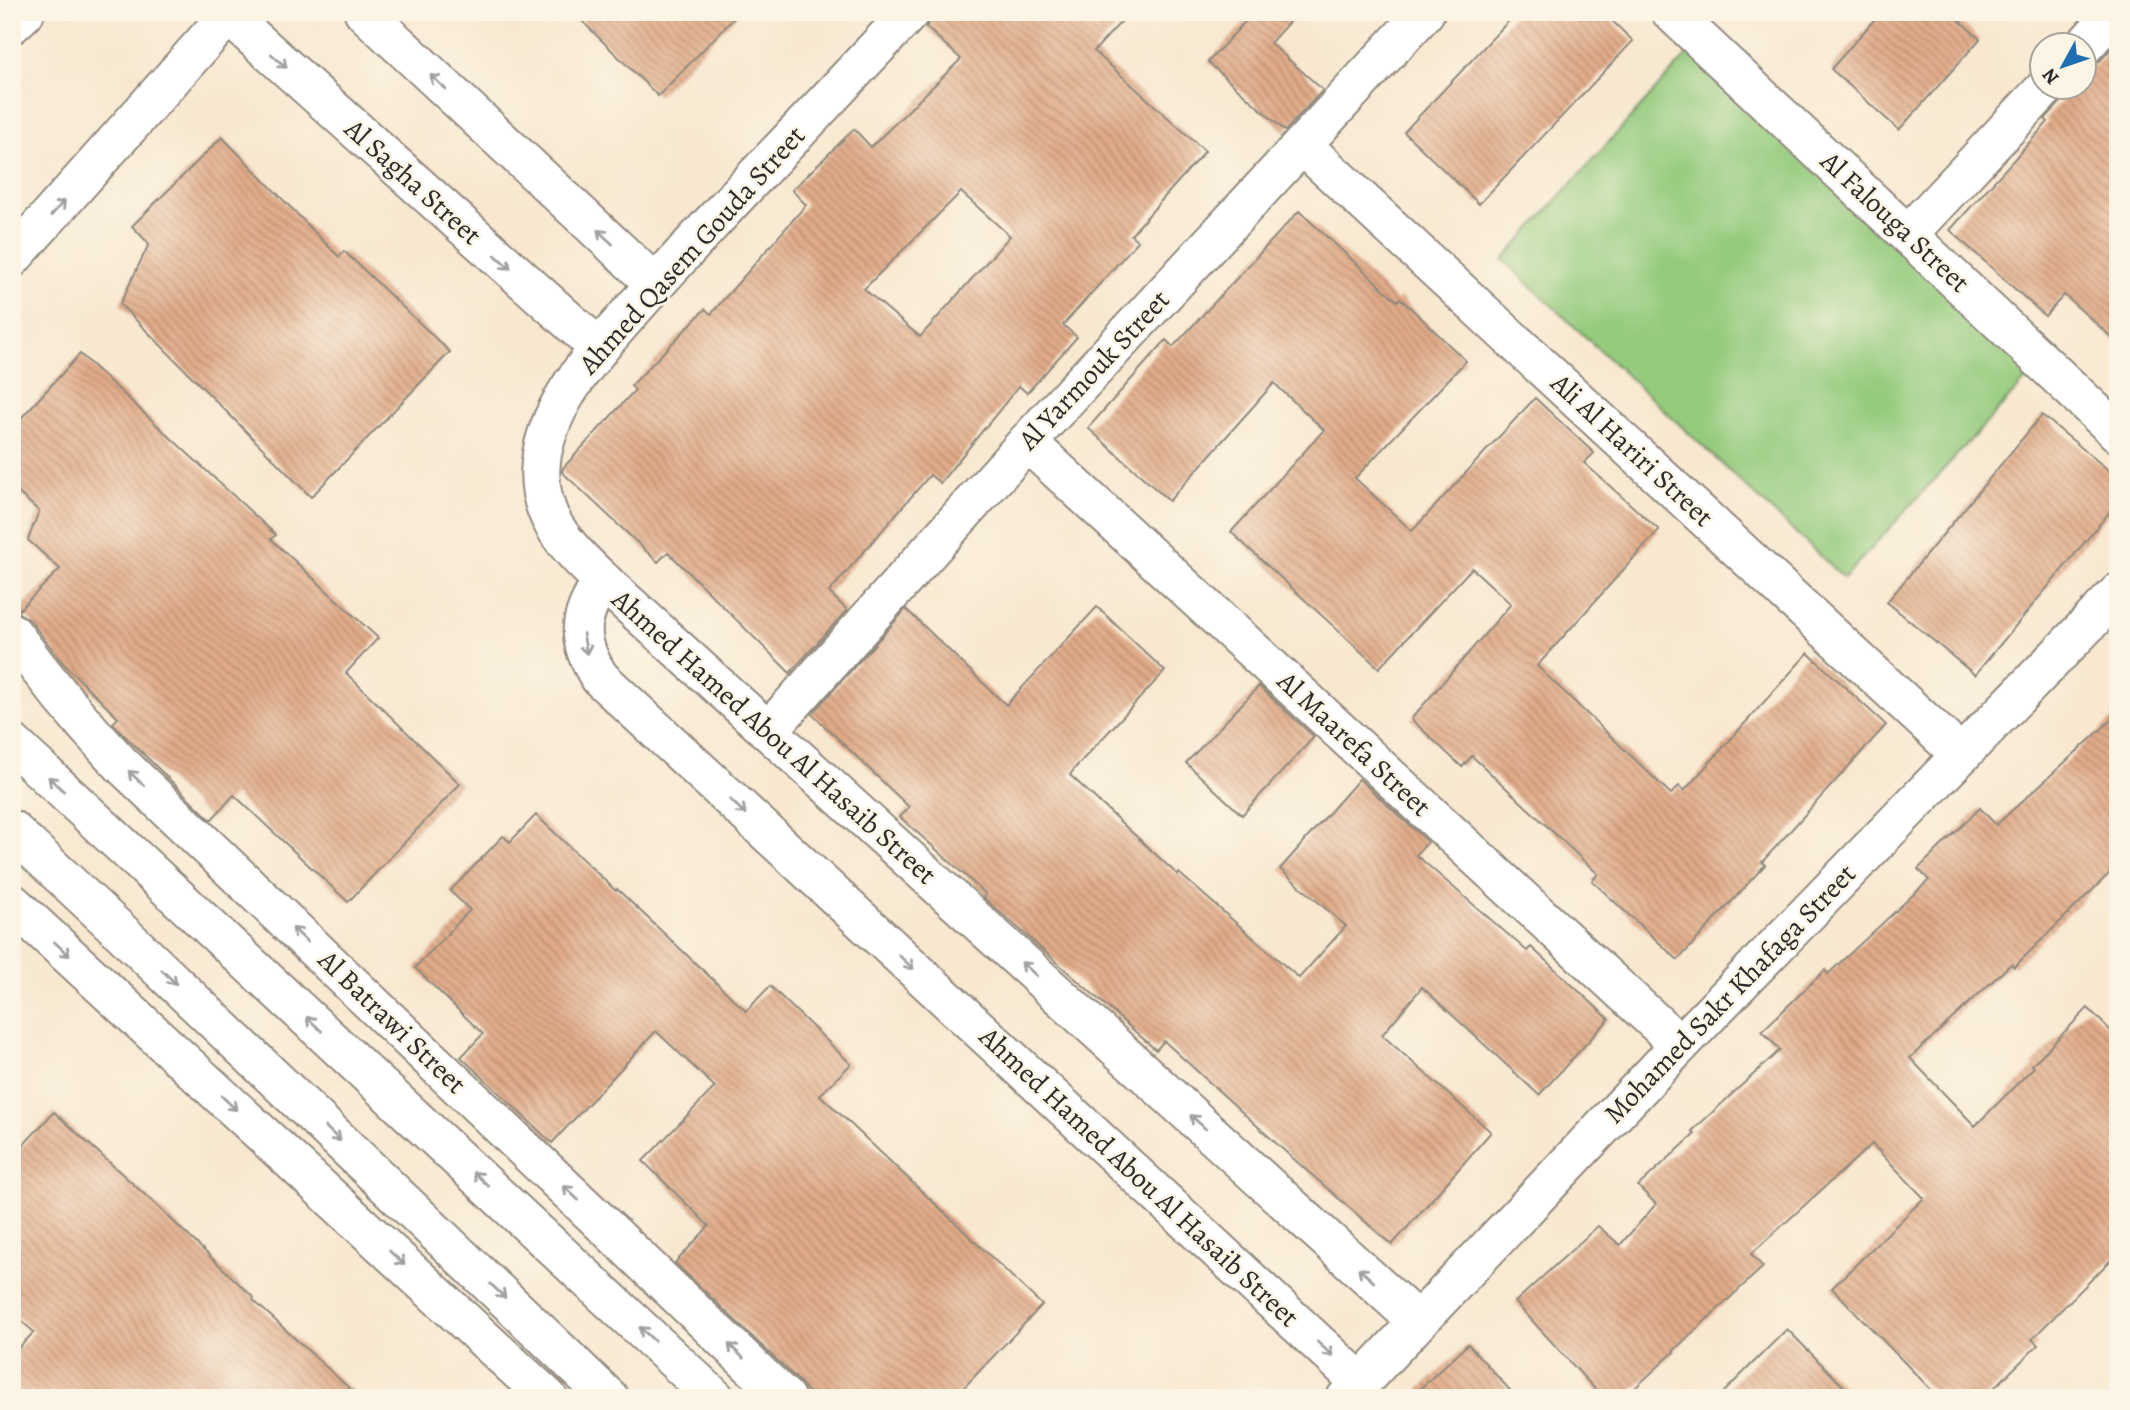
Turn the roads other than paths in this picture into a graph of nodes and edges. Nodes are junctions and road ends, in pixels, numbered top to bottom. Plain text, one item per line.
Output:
1 (25, 12) edge
2 (364, 12) edge
3 (910, 12) edge
4 (1425, 12) edge
5 (1671, 12) edge
6 (2115, 12) edge
7 (229, 14) edge
8 (12, 24) edge
9 (2097, 32) edge
10 (2032, 102) edge
11 (1302, 145) junction
12 (1908, 234) junction
13 (12, 258) edge
14 (655, 284) junction
15 (599, 348) junction
16 (2118, 433) edge
17 (1027, 442) junction
18 (603, 581) junction
19 (2114, 605) edge
20 (12, 633) edge
21 (768, 732) junction
22 (12, 743) edge
23 (1961, 755) junction
24 (12, 830) edge
25 (12, 903) edge
26 (1680, 1045) junction
27 (1417, 1321) junction
28 (1353, 1390) edge
29 (548, 1398) edge
30 (609, 1398) edge
31 (715, 1398) edge
32 (785, 1398) edge

1 - 8 street
14 -> 2 street
3 - 14 street, Ahmed Qasem Gouda Street
4 - 11 street, Al Yarmouk Street
5 - 12 street, Al Falouga Street
6 - 9 street
13 -> 7 street
7 -> 15 street, Al Sagha Street
10 - 12 street
11 - 17 street, Al Yarmouk Street
11 - 23 street, Ali Al Hariri Street
12 - 16 street, Al Falouga Street
14 - 15 street, Ahmed Qasem Gouda Street
15 - 18 street, Ahmed Qasem Gouda Street
17 - 21 street, Al Yarmouk Street
17 - 26 street, Al Maarefa Street
18 - 21 street, Ahmed Hamed Abou Al Hasaib Street
18 -> 28 street, Ahmed Hamed Abou Al Hasaib Street
19 - 23 street, Mohamed Sakr Khafaga Street
32 -> 20 street, Al Batrawi Street
27 -> 21 street, Ahmed Hamed Abou Al Hasaib Street
31 -> 22 street
23 - 26 street, Mohamed Sakr Khafaga Street
24 -> 30 street
25 -> 29 street
26 - 27 street, Mohamed Sakr Khafaga Street
27 - 28 street, Mohamed Sakr Khafaga Street

